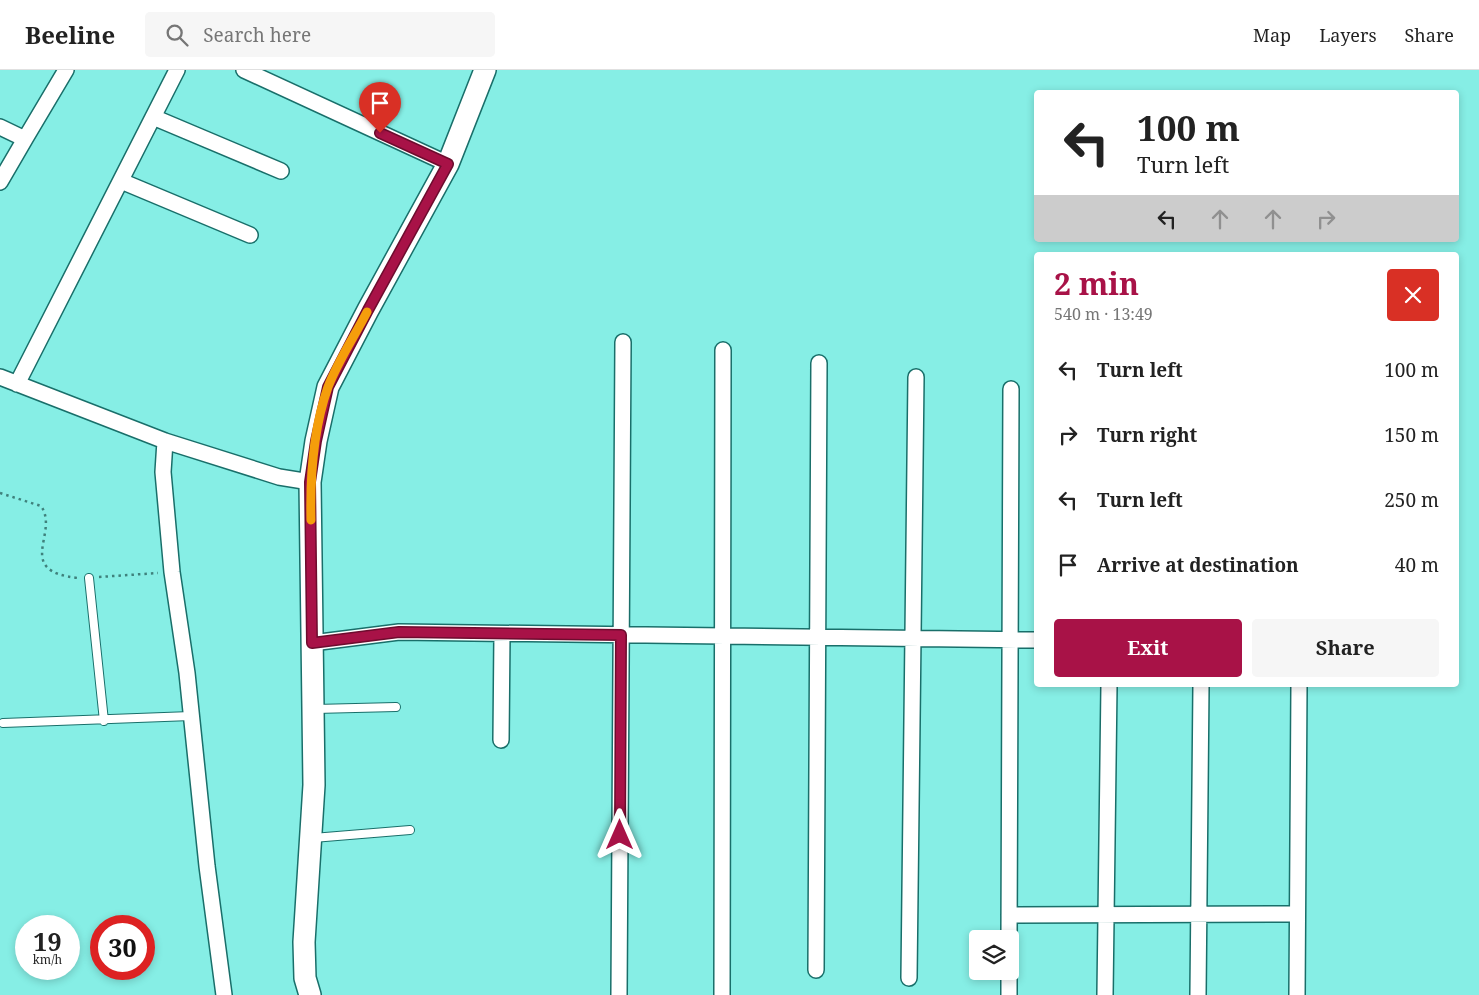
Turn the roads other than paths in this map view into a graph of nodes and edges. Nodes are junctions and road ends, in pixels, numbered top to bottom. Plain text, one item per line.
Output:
1 (66, 70) edge
2 (177, 70) edge
3 (244, 70) edge
4 (485, 70) edge
5 (153, 117) junction
6 (0, 127) edge
7 (25, 139) junction
8 (448, 164) junction
9 (280, 171) dead end
10 (121, 181) junction
11 (0, 182) edge
12 (250, 235) dead end
13 (623, 342) dead end
14 (723, 350) dead end
15 (820, 363) dead end
16 (0, 377) edge
17 (916, 377) dead end
18 (17, 384) junction
19 (1011, 389) dead end
20 (165, 441) junction
21 (310, 482) junction
22 (89, 578) road end
23 (502, 634) junction
24 (621, 635) junction
25 (722, 637) junction
26 (818, 638) junction
27 (913, 639) junction
28 (1010, 640) junction
29 (1034, 640) edge
30 (312, 643) junction
31 (1109, 687) edge
32 (1201, 687) edge
33 (1299, 687) edge
34 (396, 707) dead end
35 (313, 709) junction
36 (191, 716) junction
37 (104, 721) junction
38 (3, 723) dead end
39 (501, 740) dead end
40 (410, 830) dead end
41 (311, 838) junction
42 (1199, 914) junction
43 (1298, 914) junction
44 (1009, 915) junction
45 (1106, 915) junction
46 (1009, 930) edge
47 (816, 970) dead end
48 (909, 978) dead end
49 (1009, 980) edge
50 (224, 995) edge
51 (310, 995) edge
52 (619, 995) edge
53 (722, 995) edge
54 (1009, 995) edge
55 (1105, 995) edge
56 (1198, 995) edge
57 (1297, 995) edge

1 - 7 street
2 - 5 street
3 - 8 street
4 - 8 main road
5 - 9 street
5 - 10 street
6 - 7 street
7 - 11 street
8 - 21 main road
10 - 12 street
10 - 18 street
13 - 24 street
14 - 25 street
15 - 26 street
16 - 18 street
17 - 27 street
18 - 20 street
19 - 28 street
20 - 21 street
20 - 36 street
21 - 30 main road
22 - 37 lane
23 - 24 street
23 - 30 street
23 - 39 street
24 - 25 street
24 - 52 street
25 - 26 street
25 - 53 street
26 - 27 street
26 - 47 street
27 - 28 street
27 - 48 street
28 - 29 street
28 - 44 street
30 - 35 main road
31 - 45 street
32 - 42 street
33 - 43 street
34 - 35 lane
35 - 41 main road
36 - 37 lane
36 - 50 street
37 - 38 lane
40 - 41 lane
41 - 51 main road
42 - 43 street
42 - 45 street
42 - 56 street
43 - 57 street
44 - 45 street
44 - 46 street
45 - 55 street
49 - 54 street

